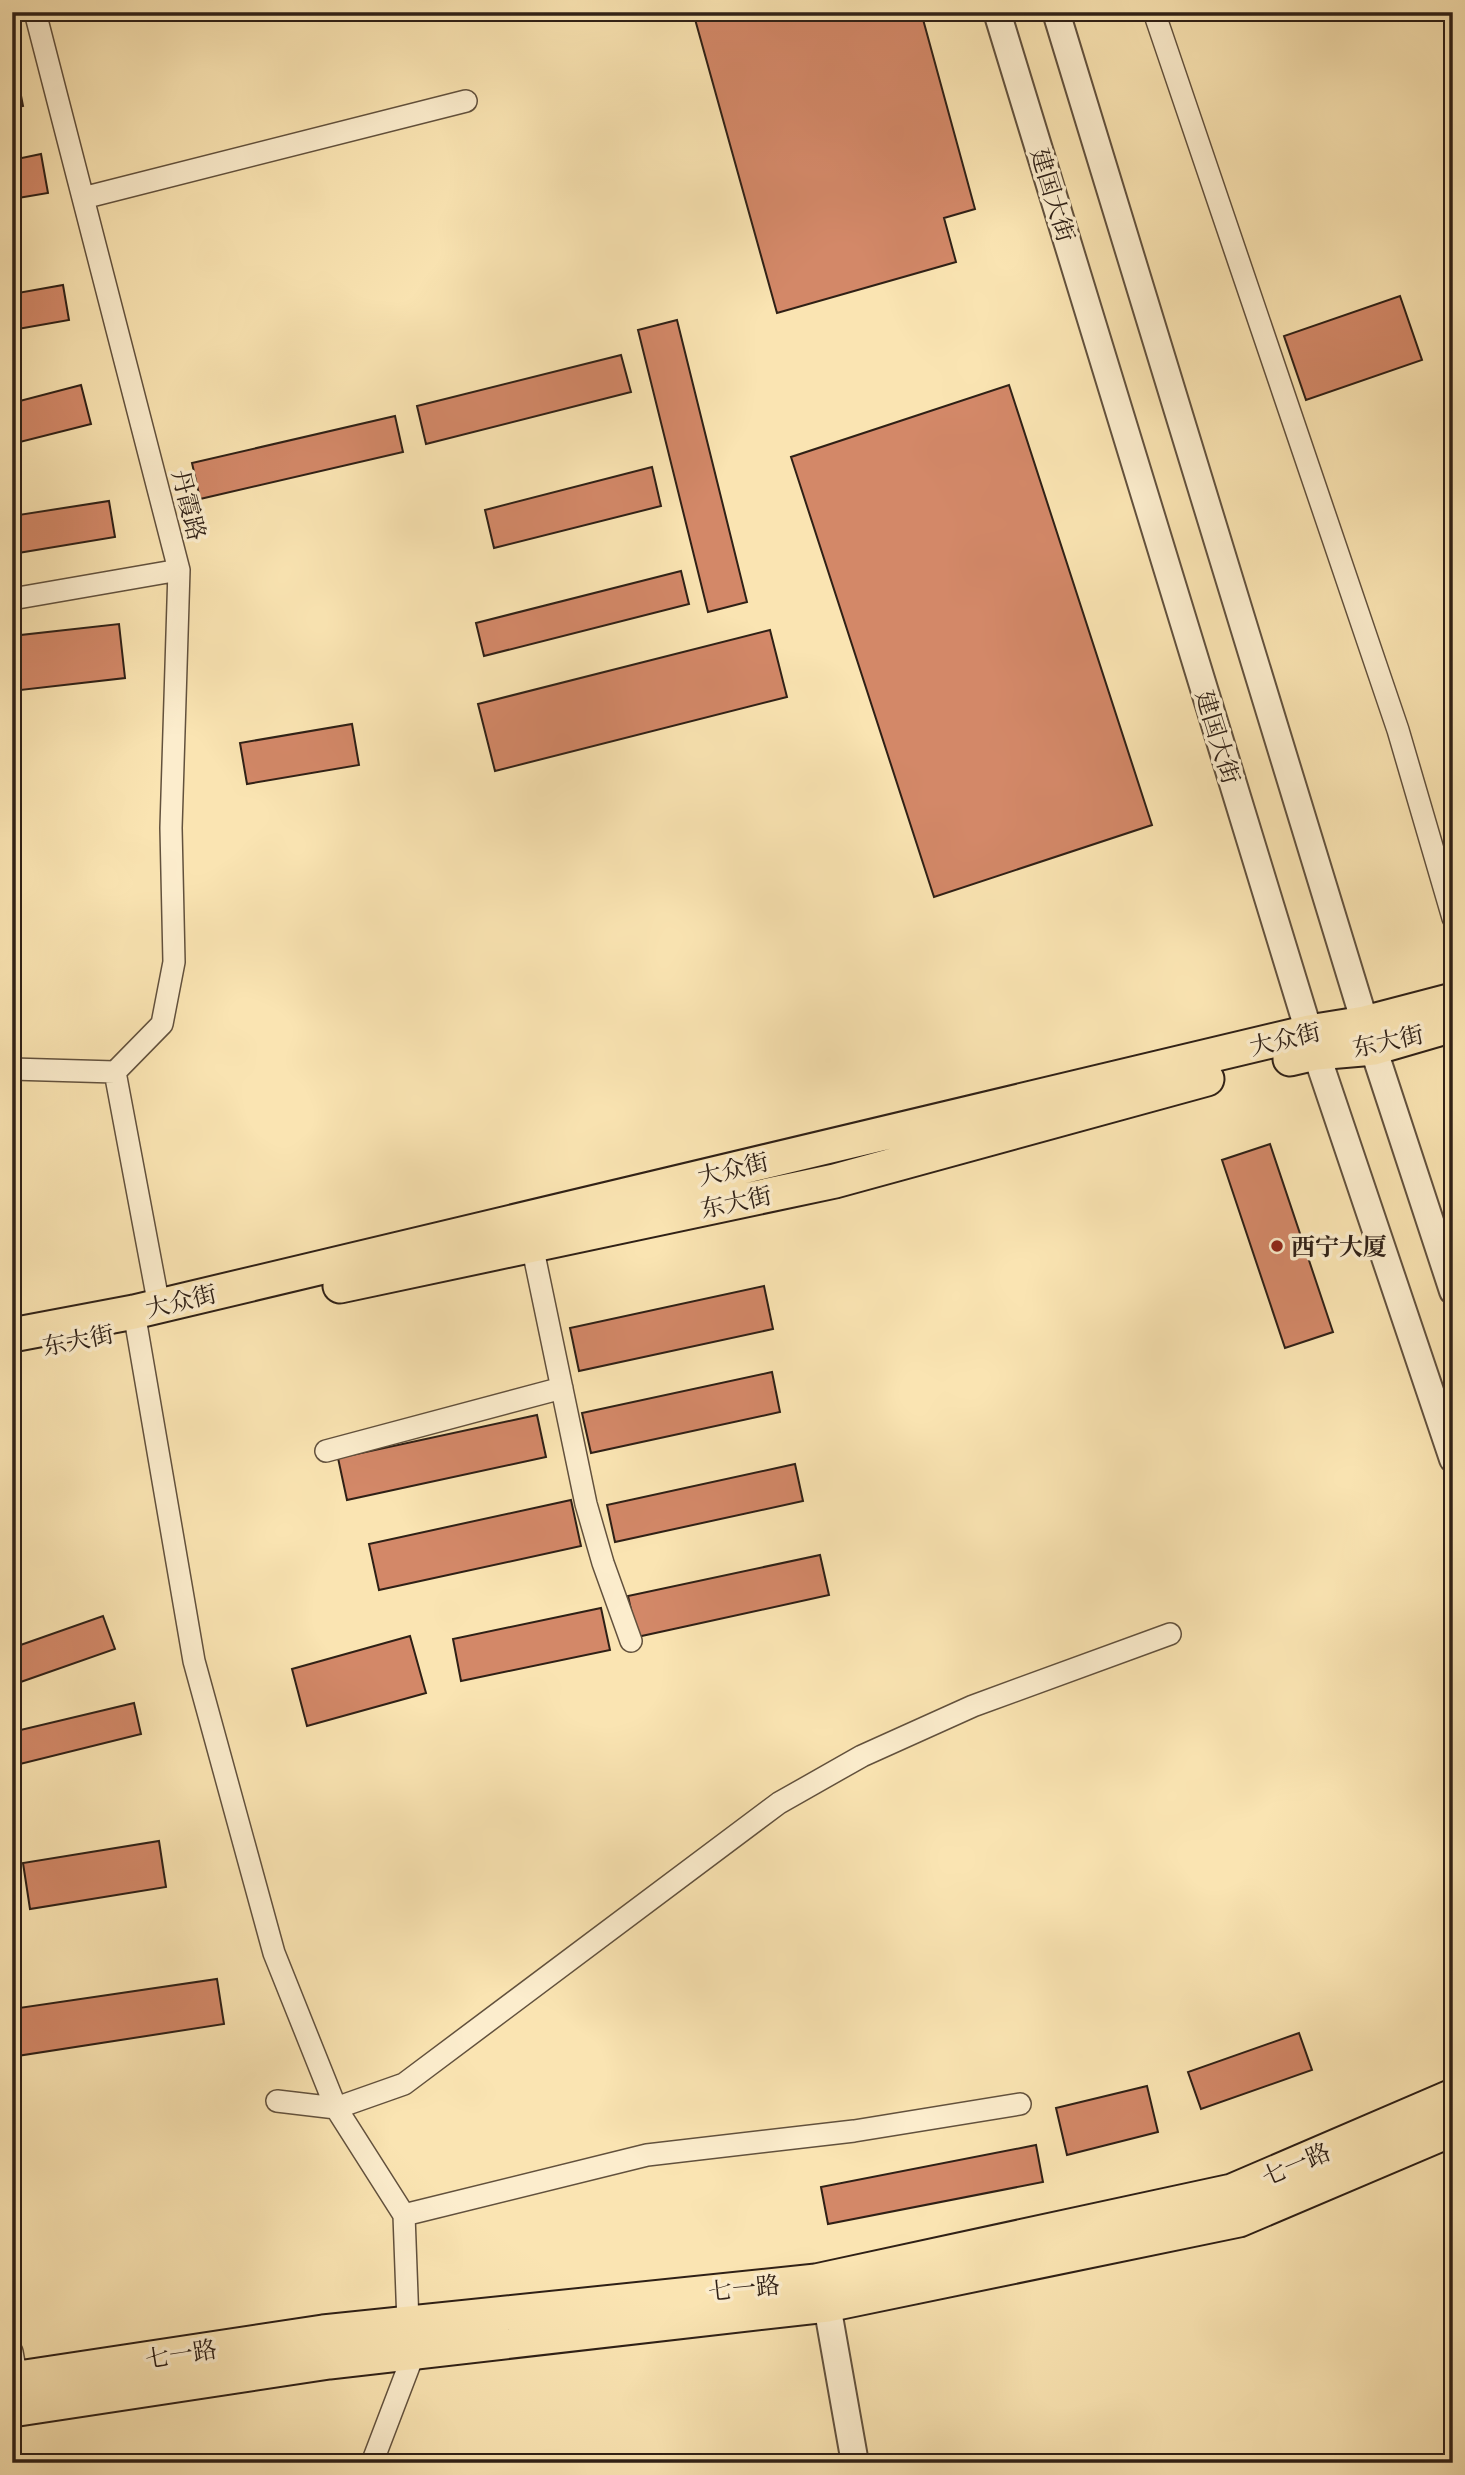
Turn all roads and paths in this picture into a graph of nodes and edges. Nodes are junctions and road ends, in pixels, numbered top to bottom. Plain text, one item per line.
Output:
1 (35, 12) edge
2 (997, 12) edge
3 (1056, 12) edge
4 (1154, 12) edge
5 (466, 101) dead end
6 (83, 198) junction
7 (179, 570) junction
8 (12, 598) edge
9 (1453, 918) edge
10 (1453, 1000) edge
11 (1453, 1025) edge
12 (1370, 1035) junction
13 (1312, 1043) junction
14 (12, 1069) edge
15 (115, 1072) junction
16 (532, 1245) junction
17 (1453, 1291) edge
18 (143, 1315) junction
19 (12, 1335) edge
20 (12, 1353) edge
21 (562, 1388) junction
22 (326, 1451) dead end
23 (1453, 1459) edge
24 (1170, 1634) dead end
25 (631, 1641) dead end
26 (1453, 2096) edge
27 (277, 2101) dead end
28 (1020, 2104) dead end
29 (336, 2108) junction
30 (1453, 2129) edge
31 (404, 2215) junction
32 (827, 2305) junction
33 (411, 2338) junction
34 (13, 2380) edge
35 (372, 2463) edge
36 (855, 2463) edge

1 - 6 street, 丹霞路
2 - 13 street, 建国大街
3 - 12 street
4 - 9 street
5 - 6 street
6 - 7 street, 丹霞路
7 - 8 street
7 - 15 street, 丹霞路
10 - 12 main road
11 - 12 main road, 东大街
12 - 13 main road, 东大街
12 - 17 street
13 - 16 main road, 东大街
13 - 18 main road, 大众街
13 - 23 street, 建国大街
14 - 15 street
15 - 18 street
16 - 18 main road, 东大街
16 - 21 street
18 - 19 main road, 大众街
18 - 20 main road, 东大街
18 - 29 street
21 - 22 street
21 - 25 street
24 - 29 street
26 - 33 main road, 七一路
27 - 29 street
28 - 31 street
29 - 31 street
30 - 32 main road, 七一路
31 - 33 street
32 - 33 main road, 七一路
32 - 36 street
33 - 34 main road, 七一路
33 - 35 street

